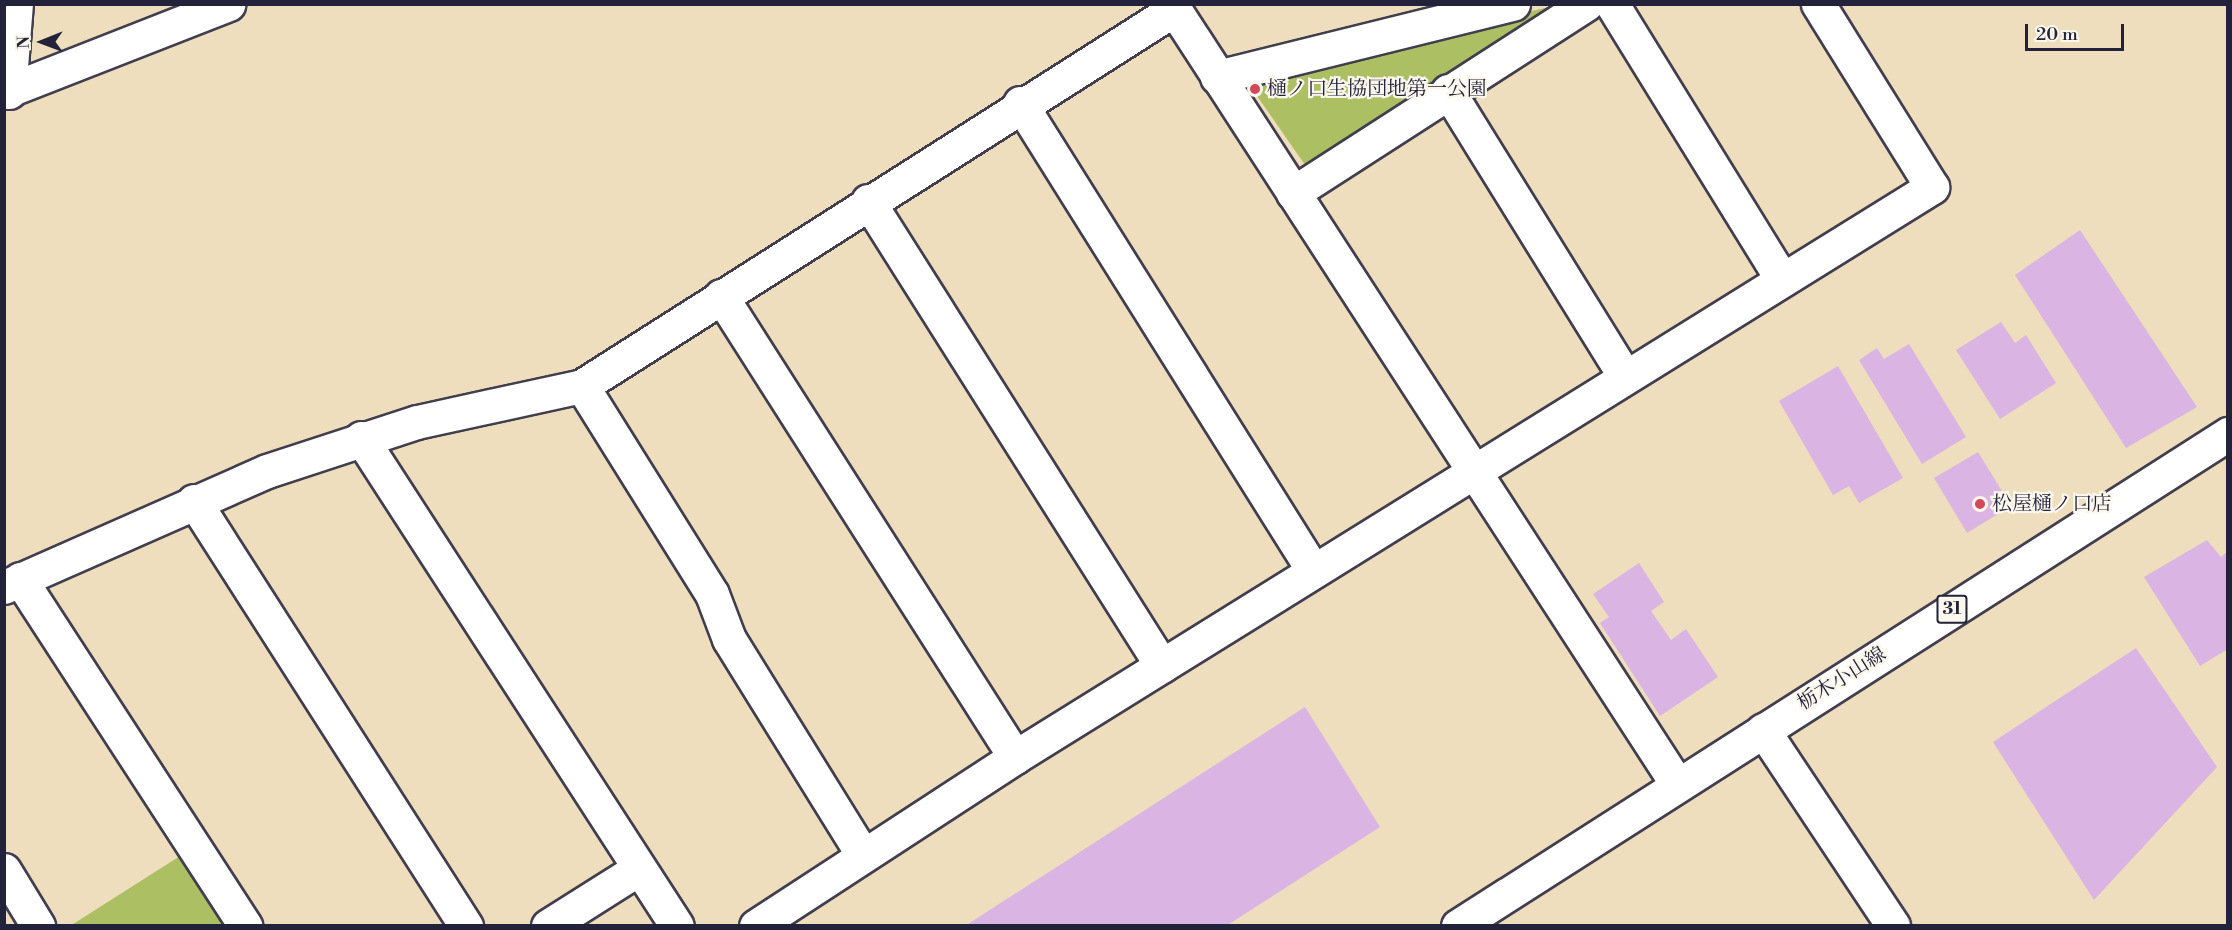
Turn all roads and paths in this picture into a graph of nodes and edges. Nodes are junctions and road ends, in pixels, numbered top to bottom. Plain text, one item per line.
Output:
1 (16, 4) edge
2 (228, 4) edge
3 (1513, 4) edge
4 (1586, 4) edge
5 (1612, 4) edge
6 (1818, 4) edge
7 (1172, 7) edge
8 (1217, 77) junction
9 (1448, 91) junction
10 (7, 92) edge
11 (1020, 104) junction
12 (1293, 193) junction
13 (868, 201) junction
14 (1782, 279) junction
15 (722, 297) junction
16 (1625, 375) junction
17 (582, 386) junction
18 (2228, 434) edge
19 (361, 438) junction
20 (1472, 473) junction
21 (194, 501) junction
22 (1313, 570) junction
23 (13, 583) edge
24 (1162, 666) junction
25 (1762, 730) junction
26 (1015, 757) junction
27 (1677, 784) junction
28 (863, 855) junction
29 (638, 869) junction
30 (4, 870) edge
31 (38, 926) edge
32 (245, 926) edge
33 (466, 926) edge
34 (548, 926) edge
35 (676, 926) edge
36 (756, 926) edge
37 (1458, 926) edge
38 (1893, 926) edge

1 - 10 street
2 - 10 street
3 - 8 street
4 - 9 street
5 - 14 street
6 - 14 street
7 - 8 street
7 - 11 street
8 - 12 street
9 - 12 street
9 - 16 street
11 - 13 street
11 - 22 street
12 - 20 street
13 - 15 street
13 - 24 street
14 - 16 street
15 - 17 street
15 - 26 street
16 - 20 street
17 - 19 street
17 - 28 street
18 - 25 street, 栃木小山線 / 31
19 - 21 street
19 - 29 street
20 - 22 street
20 - 27 street
21 - 23 street
21 - 33 street
22 - 24 street
23 - 32 street
24 - 26 street
25 - 27 street, 栃木小山線 / 31
25 - 38 street
26 - 28 street
27 - 37 street, 栃木小山線 / 31
28 - 36 street
29 - 34 street
29 - 35 street
30 - 31 street

